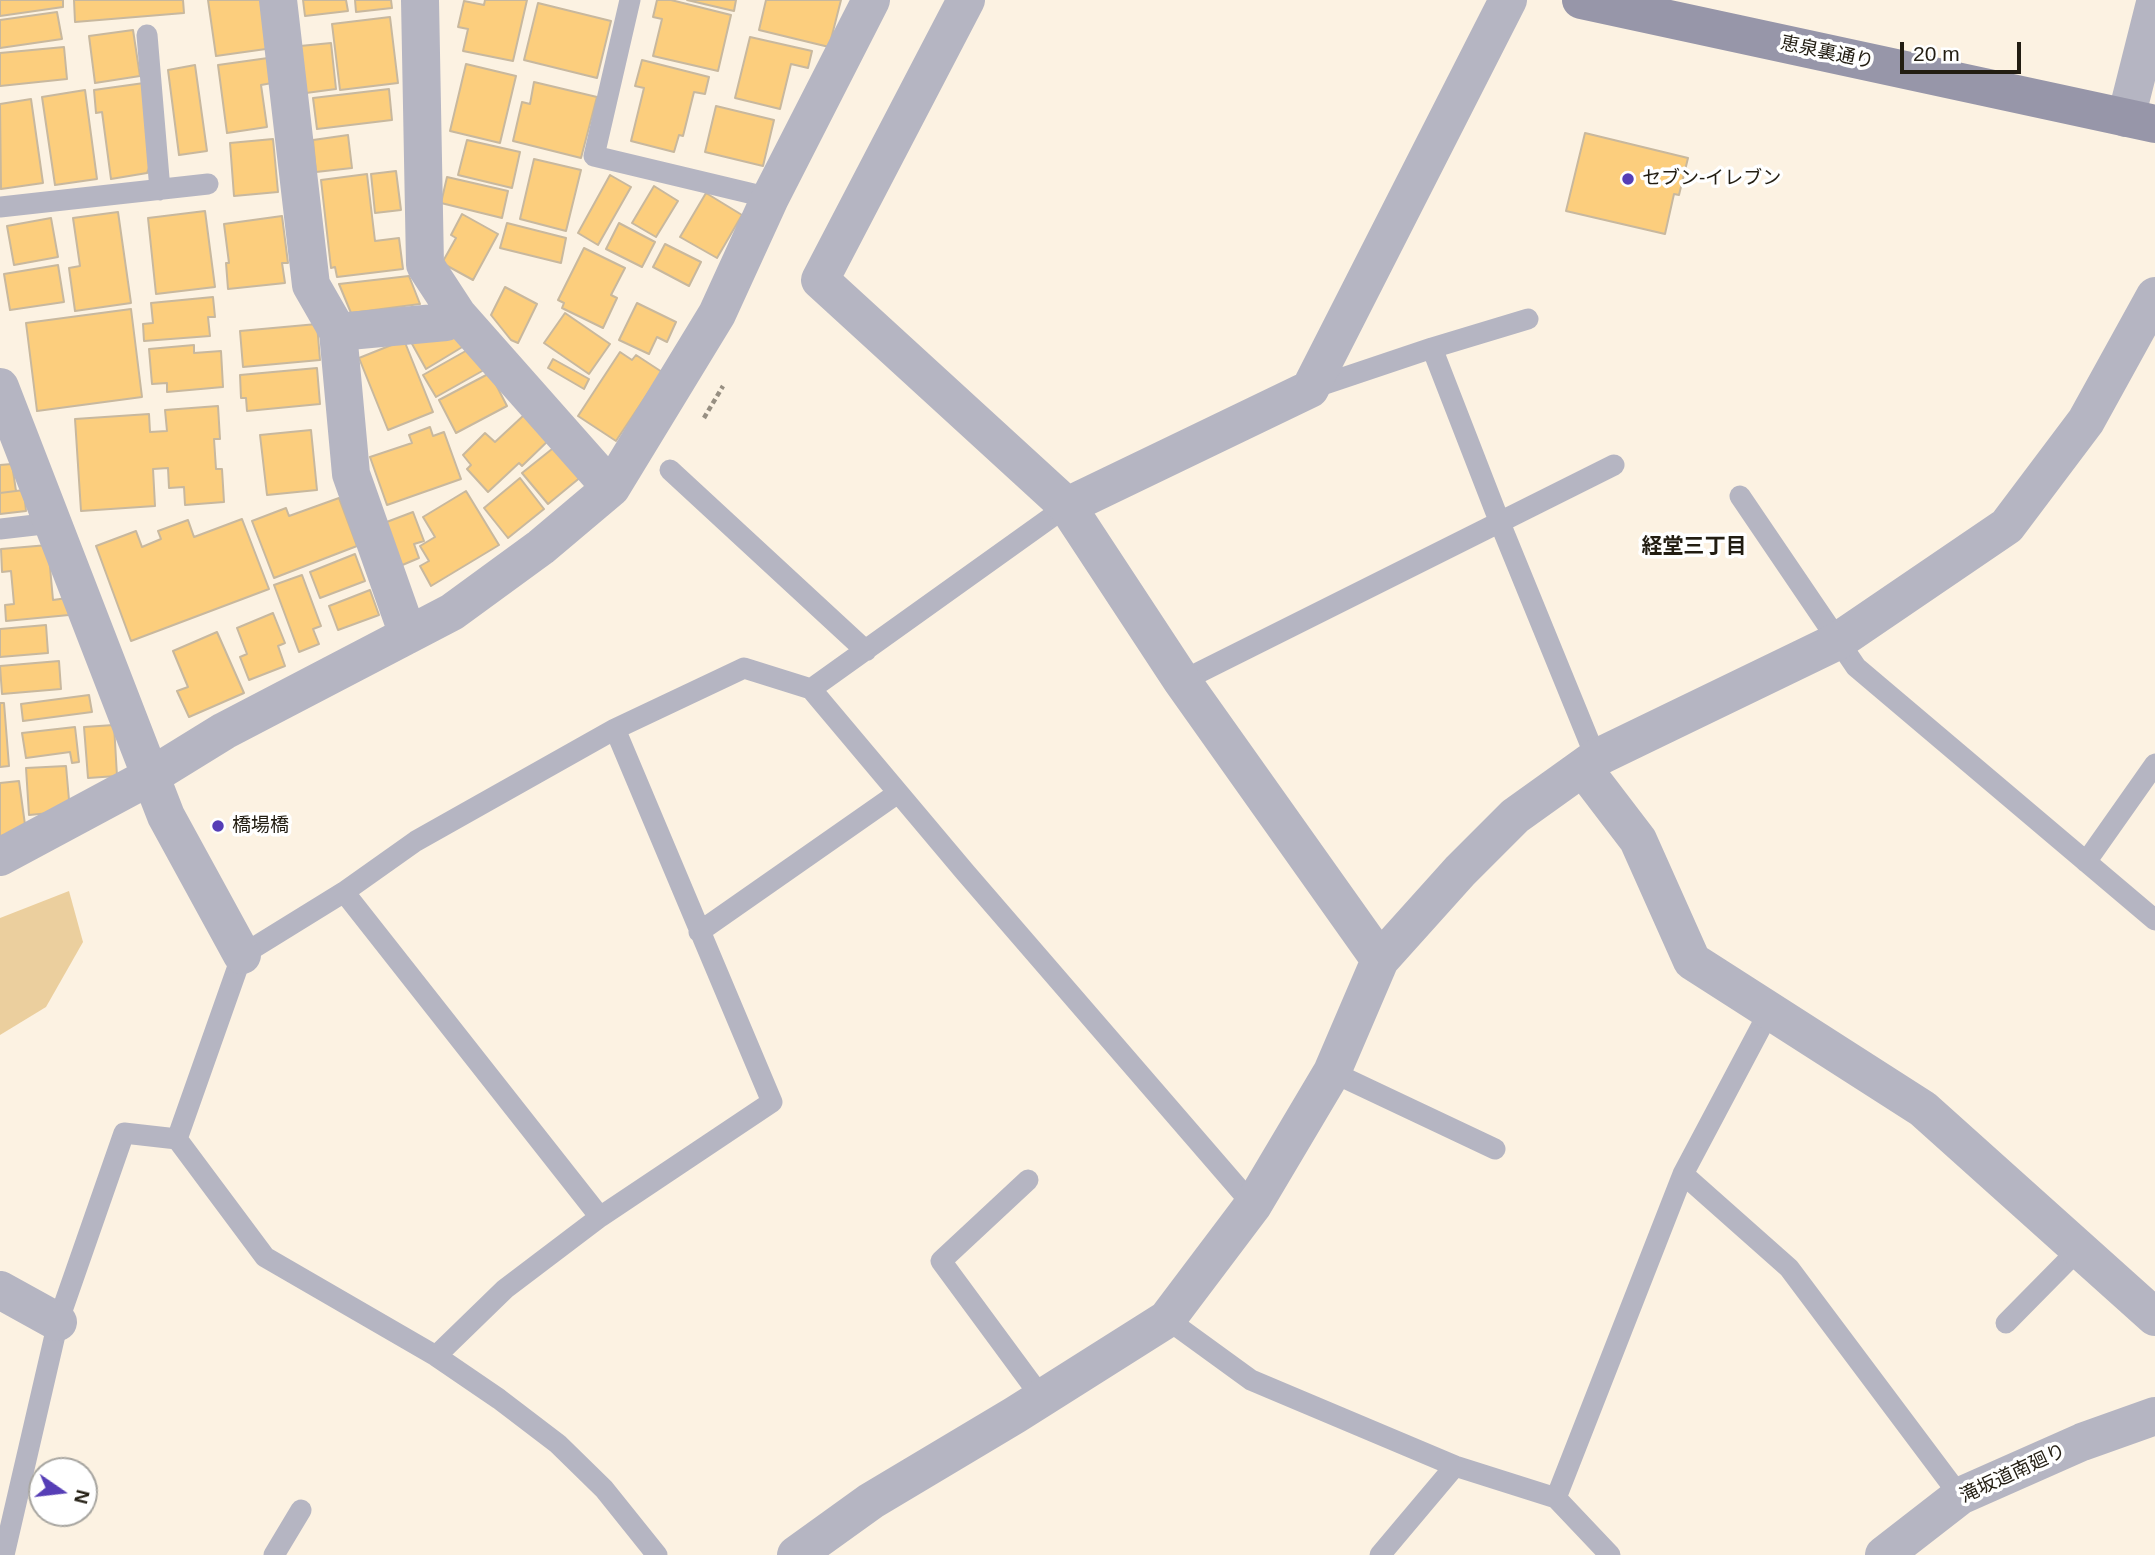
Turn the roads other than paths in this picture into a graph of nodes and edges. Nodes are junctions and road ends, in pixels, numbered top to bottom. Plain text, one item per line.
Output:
1 (278, 0) edge
2 (420, 0) edge
3 (631, 0) edge
4 (871, 0) edge
5 (966, 0) edge
6 (1508, 0) edge
7 (1581, 0) edge
8 (2155, 3) edge
9 (146, 35) dead end
10 (2141, 121) edge
11 (208, 184) dead end
12 (160, 190) junction
13 (770, 198) junction
14 (0, 207) edge
15 (2155, 296) edge
16 (457, 314) junction
17 (1528, 319) dead end
18 (338, 332) junction
19 (2146, 340) edge
20 (1432, 348) junction
21 (0, 387) edge
22 (1310, 389) junction
23 (1614, 465) dead end
24 (670, 470) dead end
25 (611, 488) junction
26 (1740, 496) dead end
27 (1067, 506) junction
28 (52, 523) junction
29 (1500, 523) junction
30 (0, 529) edge
31 (408, 635) junction
32 (1838, 641) junction
33 (866, 651) junction
34 (1182, 681) junction
35 (811, 689) junction
36 (615, 729) junction
37 (1589, 763) junction
38 (2155, 764) edge
39 (150, 776) junction
40 (898, 793) junction
41 (0, 857) edge
42 (2086, 862) junction
43 (344, 892) junction
44 (2155, 920) edge
45 (699, 932) junction
46 (242, 956) junction
47 (1380, 960) junction
48 (1769, 1012) junction
49 (1332, 1072) junction
50 (177, 1139) junction
51 (1496, 1149) dead end
52 (1684, 1174) junction
53 (1028, 1180) dead end
54 (1253, 1205) junction
55 (600, 1217) junction
56 (2080, 1248) junction
57 (0, 1290) edge
58 (2155, 1317) edge
59 (1167, 1319) junction
60 (58, 1322) junction
61 (2007, 1323) dead end
62 (436, 1356) junction
63 (1042, 1398) junction
64 (2155, 1416) edge
65 (1455, 1466) junction
66 (1960, 1496) junction
67 (1556, 1498) junction
68 (301, 1510) dead end
69 (1903, 1550) edge
70 (4, 1555) edge
71 (274, 1555) edge
72 (657, 1555) edge
73 (796, 1555) edge
74 (1380, 1555) edge
75 (1610, 1555) edge

1 - 18 street
2 - 16 street
3 - 13 lane
4 - 13 street
5 - 27 street
6 - 22 street
7 - 10 street, 恵泉裏通り
8 - 10 street
9 - 12 lane
11 - 12 lane
12 - 14 lane
13 - 25 street
15 - 19 street
16 - 18 street
16 - 25 street
17 - 20 lane
18 - 31 street
19 - 32 street
20 - 22 lane
20 - 29 lane
21 - 28 street
22 - 27 street
23 - 29 lane
24 - 33 lane
25 - 31 street
26 - 32 lane
27 - 33 lane
27 - 34 street
28 - 30 lane
28 - 39 street
29 - 34 lane
29 - 37 lane
31 - 39 street
32 - 37 street
32 - 42 lane
33 - 35 lane
34 - 47 street
35 - 36 lane
35 - 40 lane
36 - 43 lane
36 - 45 lane
37 - 47 street
37 - 48 street
38 - 42 lane
39 - 41 street
39 - 46 street
40 - 45 lane
40 - 54 lane
42 - 44 lane
43 - 46 lane
43 - 55 lane
45 - 55 lane
46 - 50 lane
47 - 49 street
48 - 52 lane
48 - 56 street
49 - 51 lane
49 - 54 street
50 - 60 lane
50 - 62 lane
52 - 66 lane
52 - 67 lane
53 - 63 lane
54 - 59 street
55 - 62 lane
56 - 58 street
56 - 61 lane
57 - 60 street
59 - 63 street
59 - 65 lane
60 - 70 lane
62 - 72 lane
63 - 73 street
64 - 66 street, 滝坂道南廻り
65 - 67 lane
65 - 74 lane
66 - 69 street, 滝坂道南廻り
67 - 75 lane
68 - 71 lane

